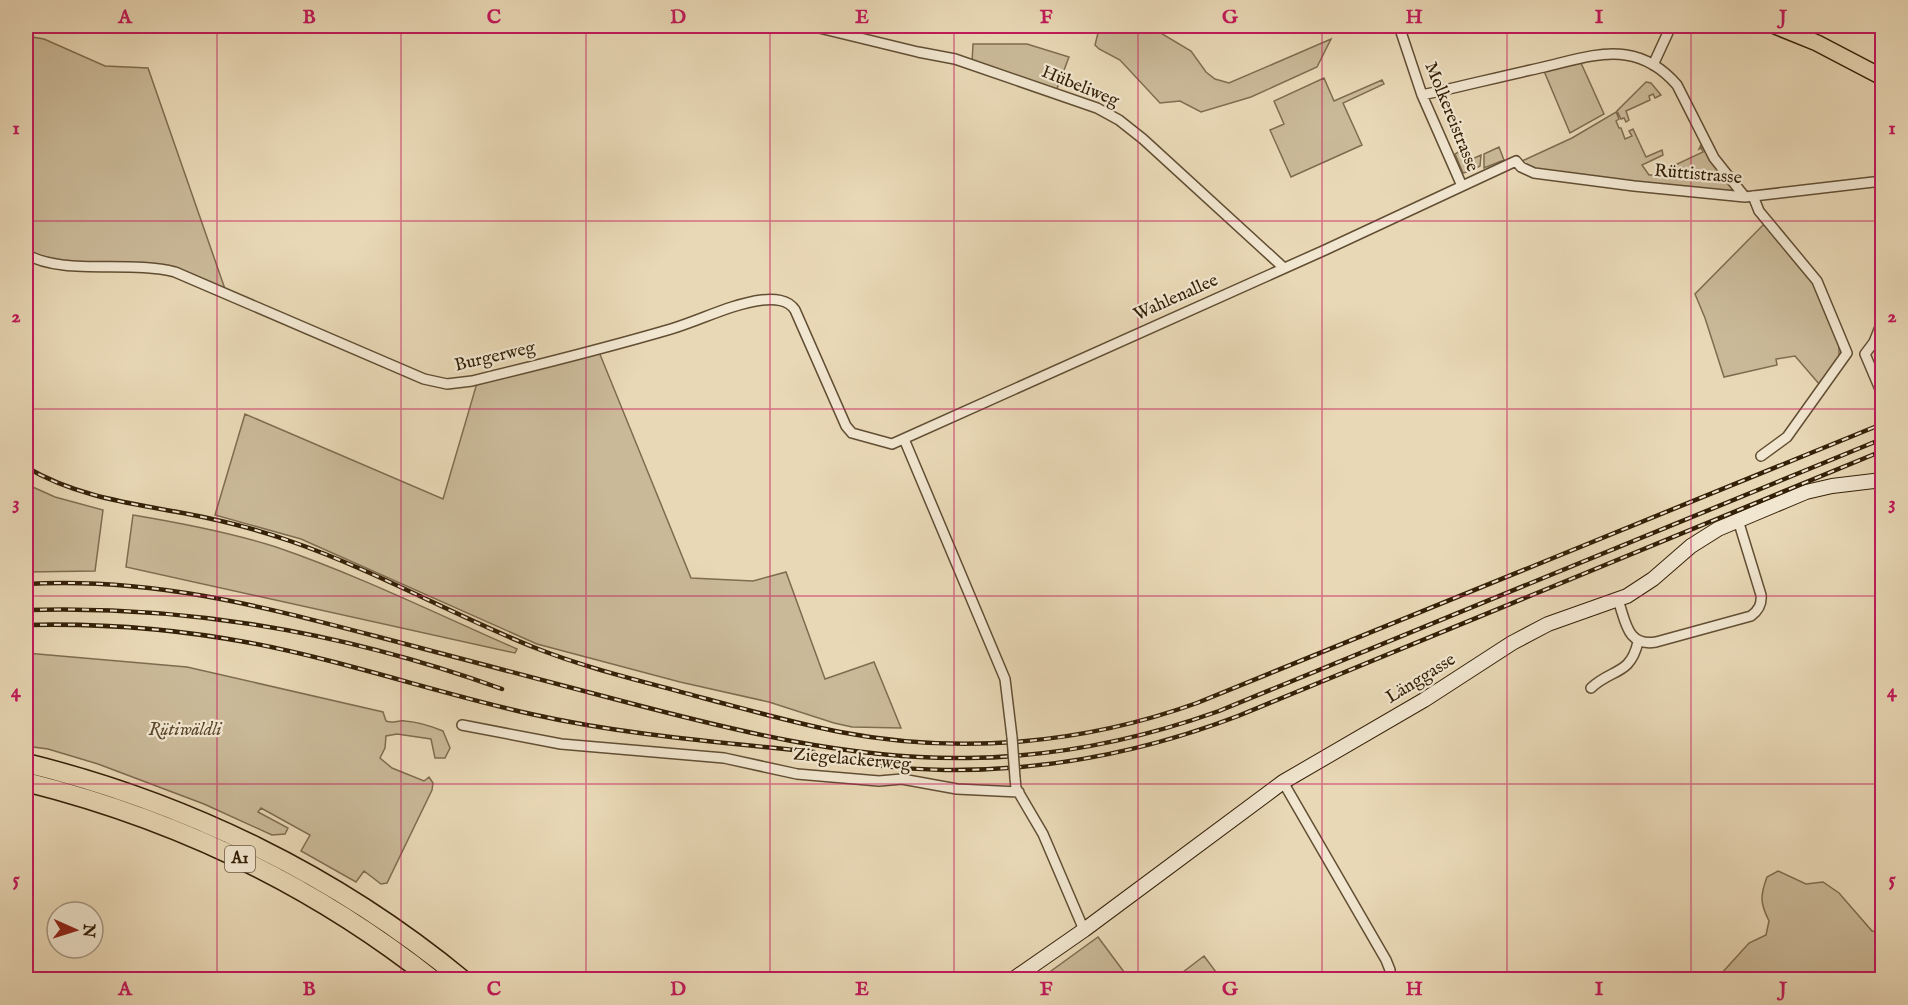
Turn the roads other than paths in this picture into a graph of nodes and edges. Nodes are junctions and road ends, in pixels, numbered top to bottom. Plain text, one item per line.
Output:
1 (814, 26) edge
2 (1399, 26) edge
3 (1671, 26) edge
4 (1774, 26) edge
5 (1653, 65) junction
6 (1882, 77) edge
7 (1422, 95) junction
8 (1516, 162) joint
9 (1882, 181) edge
10 (1462, 186) junction
11 (1749, 196) junction
12 (26, 254) edge
13 (1284, 268) junction
14 (1882, 322) edge
15 (1847, 353) junction
16 (1865, 354) junction
17 (1882, 394) edge
18 (903, 439) junction
19 (1761, 456) dead end
20 (1882, 480) edge
21 (1738, 520) junction
22 (1618, 600) junction
23 (1638, 642) junction
24 (1591, 688) dead end
25 (462, 725) dead end
26 (26, 764) edge
27 (26, 782) edge
28 (1283, 782) junction
29 (1018, 792) junction
30 (1084, 930) junction
31 (1018, 978) edge
32 (433, 980) edge
33 (463, 980) edge
34 (1390, 980) edge

1 - 13 street, Hübeliweg
2 - 7 street, Molkereistrasse
3 - 5 street
4 - 6 main road
5 - 7 street
5 - 11 street
7 - 10 street, Molkereistrasse
8 - 10 street, Wahlenallee
8 - 11 street, Rüttistrasse
9 - 11 street, Rüttistrasse
10 - 13 street, Wahlenallee
11 - 15 street
12 - 18 street, Burgerweg
13 - 18 street, Wahlenallee
14 - 16 street
15 - 16 street
15 - 19 street
16 - 17 street
18 - 29 street, bridge
20 - 21 street, Länggasse
21 - 22 street, Länggasse
21 - 23 street
22 - 23 street
22 - 28 street, Länggasse
23 - 24 street
25 - 29 street, Ziegelackerweg
26 - 33 highway, A1
27 - 32 highway, A1
28 - 30 street, Länggasse
28 - 34 street
29 - 30 street
30 - 31 street, Länggasse

